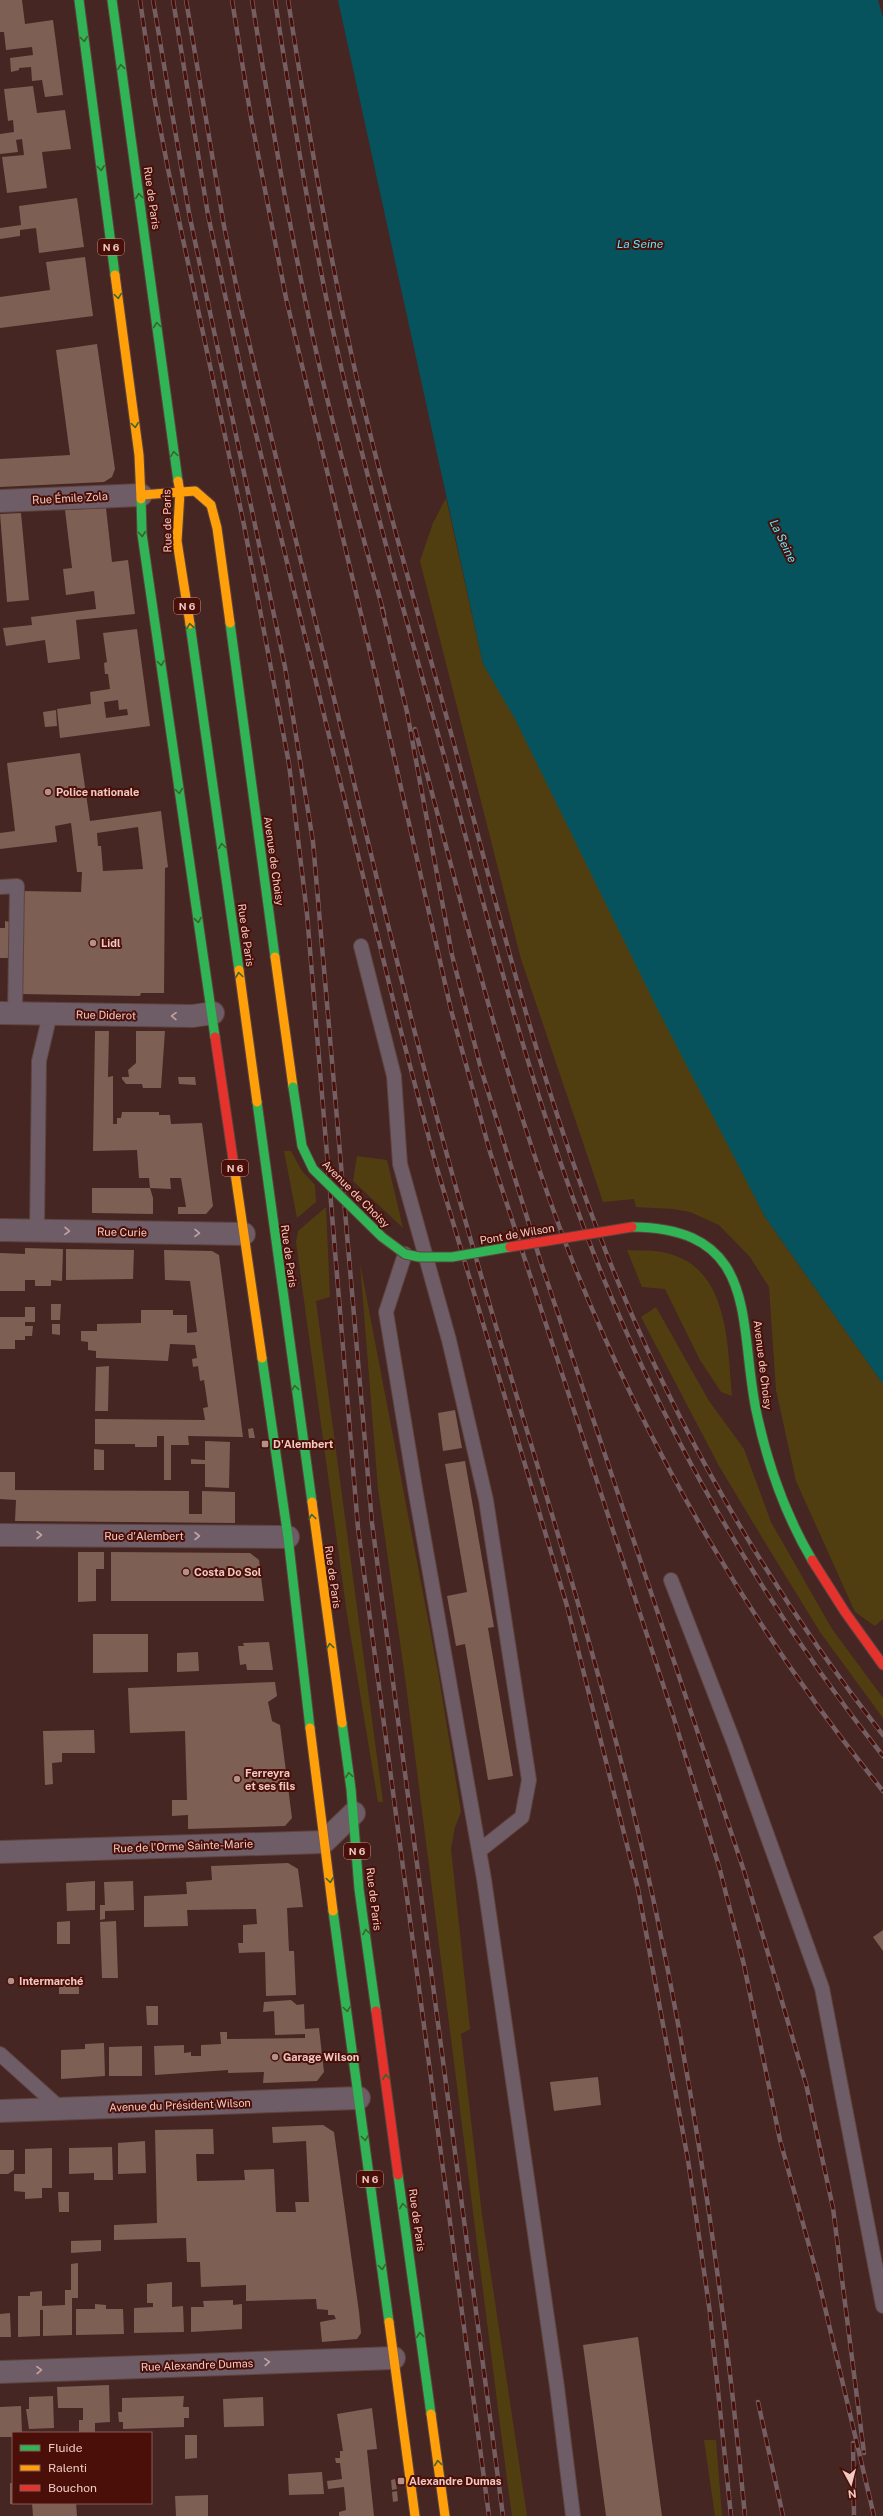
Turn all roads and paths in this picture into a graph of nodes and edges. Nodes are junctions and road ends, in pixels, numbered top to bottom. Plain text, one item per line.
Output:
1 (79, 0) edge
2 (112, 0) edge
3 (180, 492) junction
4 (141, 495) junction
5 (0, 501) edge
6 (0, 887) edge
7 (362, 946) dead end
8 (8, 1013) edge
9 (50, 1014) junction
10 (213, 1014) junction
11 (632, 1227) joint
12 (0, 1230) edge
13 (37, 1231) junction
14 (244, 1234) junction
15 (405, 1254) junction
16 (0, 1535) edge
17 (288, 1537) junction
18 (671, 1580) dead end
19 (883, 1665) edge
20 (354, 1813) junction
21 (324, 1842) junction
22 (479, 1851) junction
23 (0, 1852) edge
24 (338, 1859) dead end
25 (346, 1871) dead end
26 (359, 1889) junction
27 (0, 2054) edge
28 (359, 2098) junction
29 (61, 2109) junction
30 (0, 2111) edge
31 (883, 2306) edge
32 (394, 2358) junction
33 (0, 2372) edge
34 (415, 2516) edge
35 (445, 2516) edge
36 (573, 2516) edge

1 -> 4 main road, Rue de Paris / N 6
3 -> 2 main road, Rue de Paris / N 6
3 - 4 main road, Avenue de Choisy
3 - 15 main road, Avenue de Choisy, bridge
20 -> 3 main road, Rue de Paris / N 6
4 - 5 street, Rue Émile Zola
4 -> 10 main road, Rue de Paris / N 6
6 - 8 lane
7 - 22 lane
8 - 9 street, Rue Diderot
10 -> 9 street, Rue Diderot
9 - 13 lane
10 - 14 main road, Rue de Paris / N 6
11 - 15 main road, Pont de Wilson, bridge
11 - 19 main road, Avenue de Choisy
12 - 13 street, Rue Curie
13 -> 14 street, Rue Curie
14 - 17 main road, Rue de Paris / N 6
15 - 22 lane
16 -> 17 street, Rue d'Alembert
17 - 21 main road, Rue de Paris / N 6
18 - 31 lane
20 - 21 street
20 - 26 main road, Rue de Paris / N 6
21 - 23 street, Rue de l'Orme Sainte-Marie
21 - 24 main road, N 6
21 -> 28 main road, Rue de Paris / N 6
22 - 36 lane
25 - 26 main road, N 6
35 -> 26 main road, Rue de Paris / N 6
27 - 29 lane
28 - 29 street, Avenue du Président Wilson
28 -> 32 main road, Rue de Paris / N 6
29 - 30 street, Avenue du Président Wilson
33 -> 32 street, Rue Alexandre Dumas
32 - 34 main road, Rue de Paris / N 6

